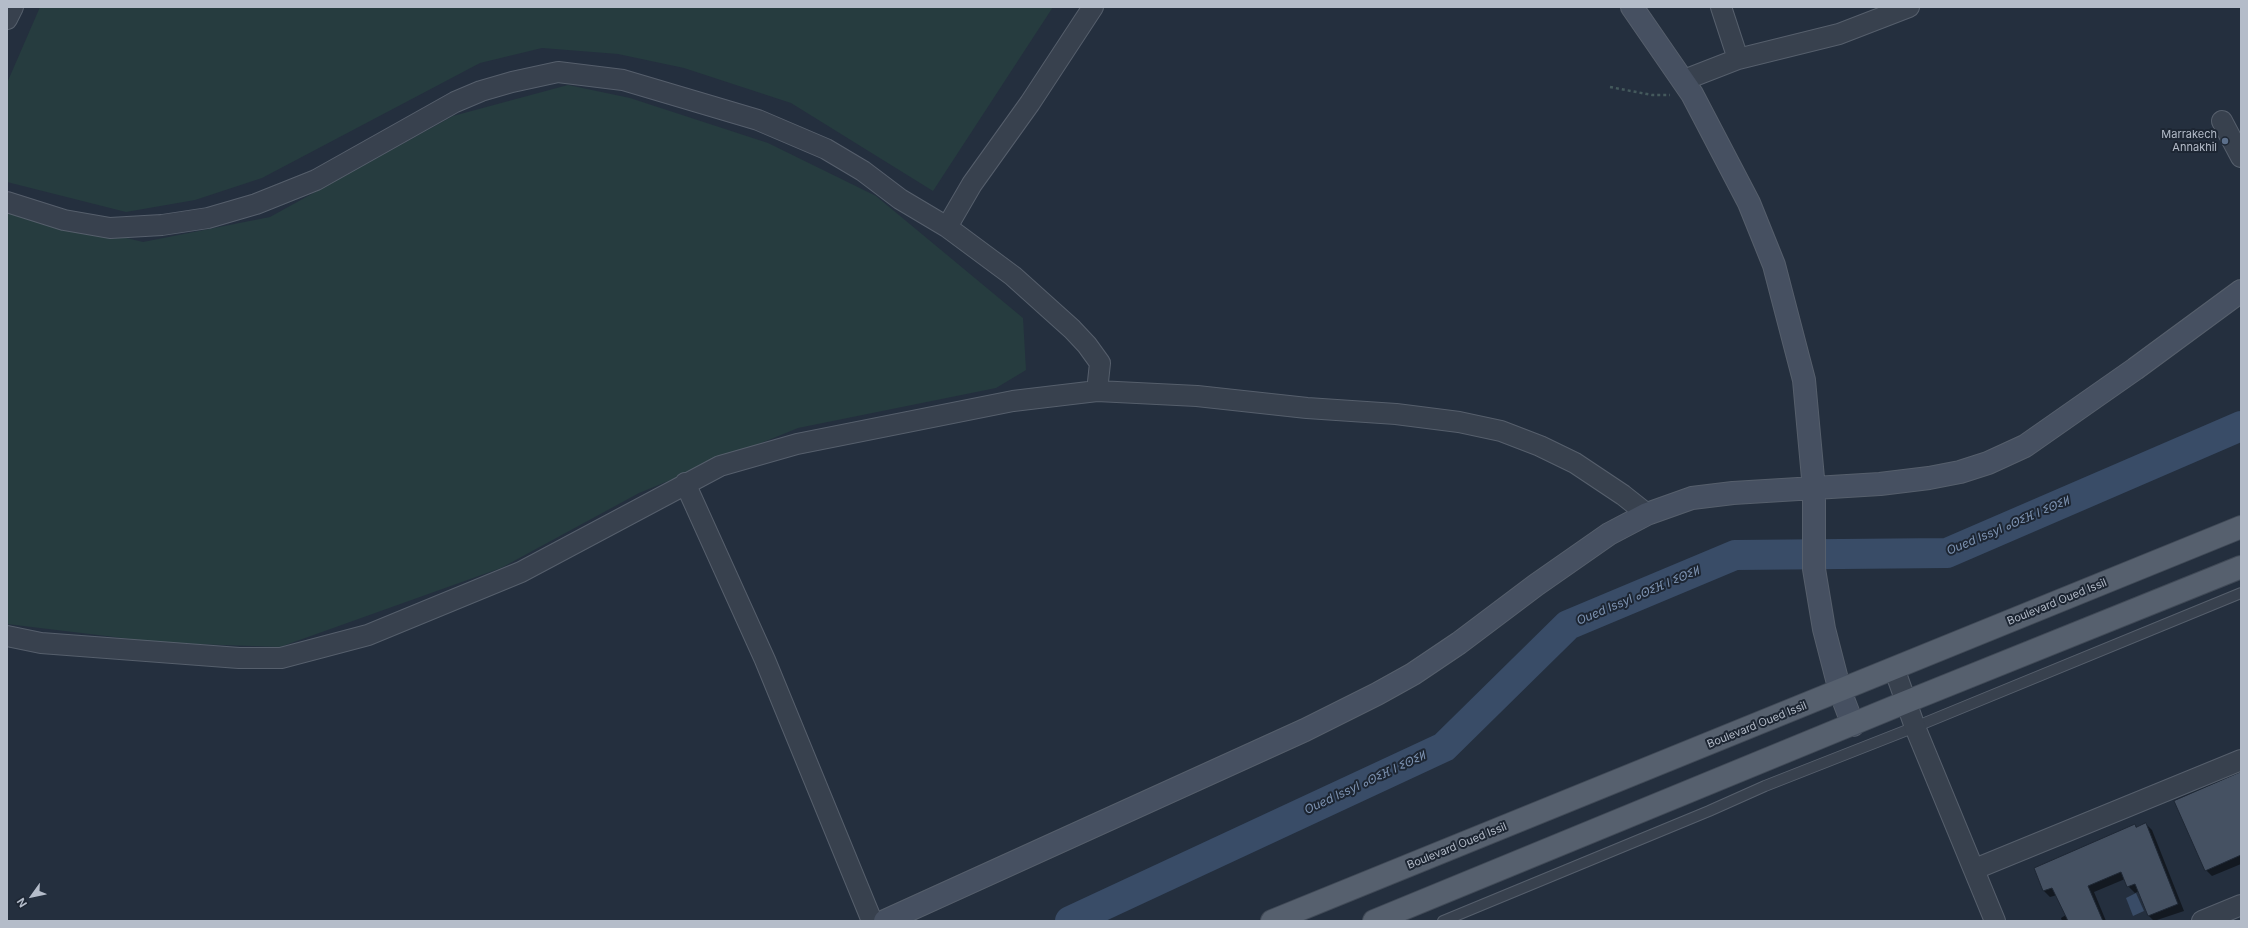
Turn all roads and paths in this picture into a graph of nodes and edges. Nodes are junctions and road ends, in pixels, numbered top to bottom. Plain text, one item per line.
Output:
1 (13, 7) edge
2 (1093, 7) edge
3 (1632, 7) edge
4 (1721, 7) edge
5 (1909, 7) edge
6 (7, 19) edge
7 (1738, 59) junction
8 (1610, 87) dead end
9 (1688, 87) junction
10 (2222, 121) dead end
11 (2241, 157) edge
12 (7, 202) edge
13 (947, 227) junction
14 (2241, 291) edge
15 (1097, 391) junction
16 (685, 483) junction
17 (1814, 489) junction
18 (1647, 514) junction
19 (2241, 527) edge
20 (2241, 567) edge
21 (2241, 594) edge
22 (7, 636) edge
23 (1894, 668) junction
24 (1840, 691) junction
25 (1906, 702) junction
26 (1853, 725) junction
27 (1915, 727) junction
28 (2241, 760) edge
29 (1975, 869) junction
30 (2241, 905) edge
31 (872, 921) edge
32 (885, 921) edge
33 (1272, 921) edge
34 (1374, 921) edge
35 (1443, 921) edge
36 (1995, 921) edge
37 (2202, 921) edge

1 - 6 street
2 - 13 street
3 - 9 street
4 - 7 street
5 - 7 street
7 - 9 street
8 - 9 path
9 - 17 street
10 - 11 street
12 - 13 street
13 - 15 street
14 - 17 street
15 - 16 street
15 - 18 street
16 - 22 street
16 - 31 street
17 - 18 street
17 - 24 street
18 - 32 street
19 - 23 main road, Boulevard Oued Issil
20 - 25 main road
21 - 27 lane
23 - 24 main road, Boulevard Oued Issil
23 - 25 street
24 - 26 street
24 - 33 main road, Boulevard Oued Issil
25 - 26 main road
25 - 27 street
26 - 34 main road
27 - 29 street
27 - 35 lane
28 - 29 street
29 - 36 street
30 - 37 street

